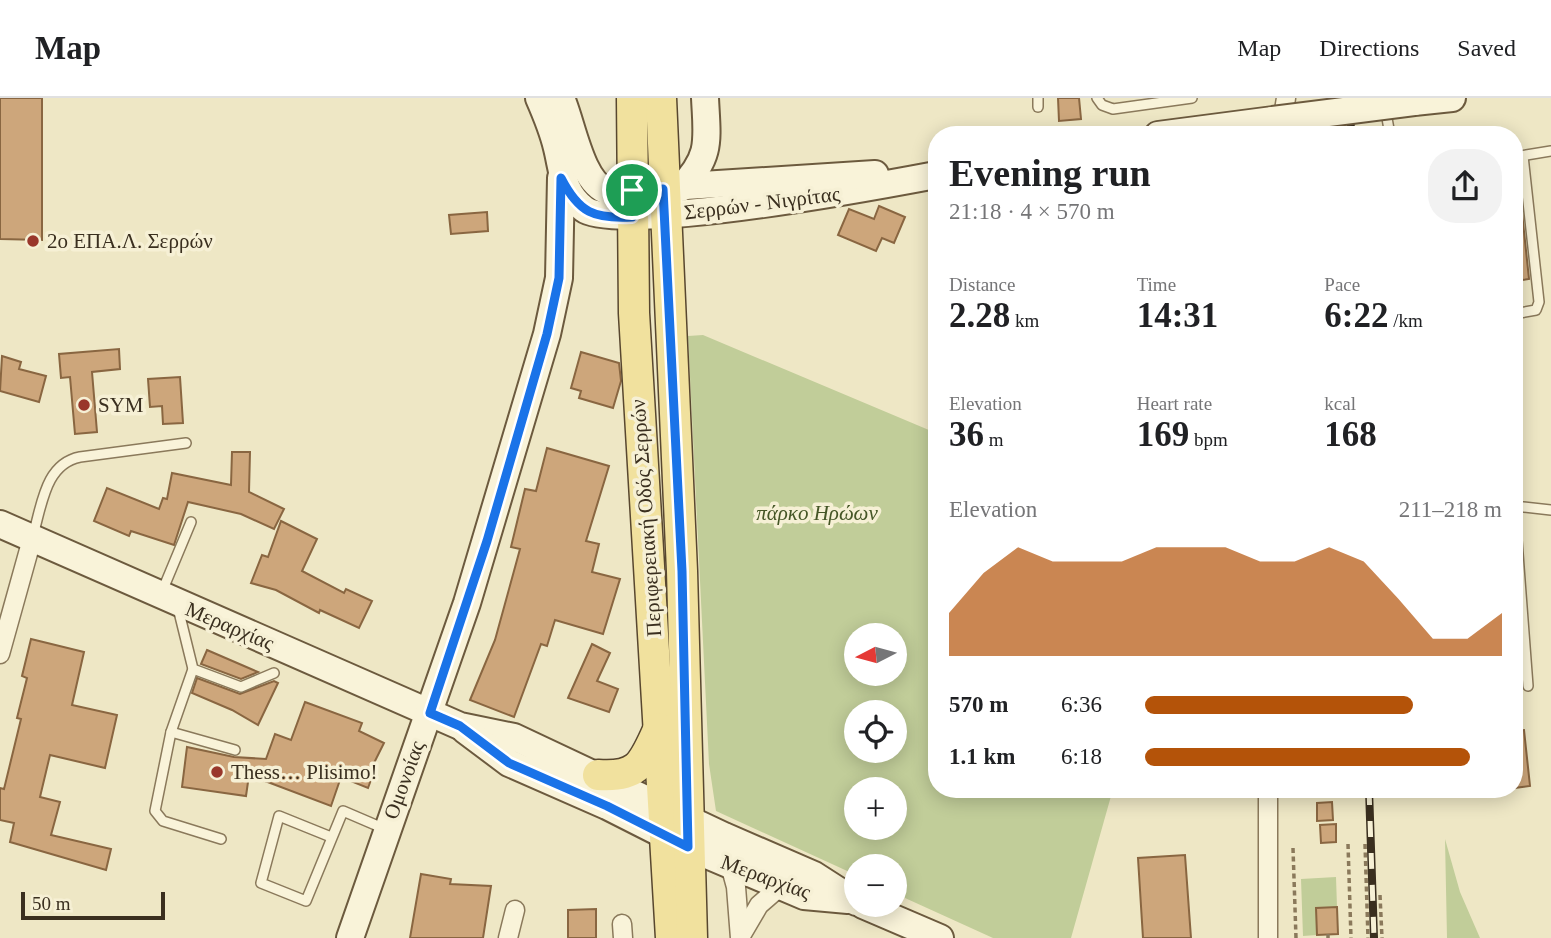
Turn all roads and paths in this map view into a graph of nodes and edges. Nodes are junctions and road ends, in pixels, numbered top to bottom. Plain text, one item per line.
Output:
1 (539, 98) edge
2 (561, 98) edge
3 (632, 98) edge
4 (661, 98) edge
5 (705, 98) edge
6 (1097, 98) edge
7 (1192, 98) edge
8 (1286, 98) edge
9 (1384, 98) edge
10 (1452, 98) edge
11 (1229, 126) edge
12 (1281, 126) edge
13 (1389, 126) edge
14 (708, 142) junction
15 (1551, 151) edge
16 (1523, 156) edge
17 (928, 174) edge
18 (928, 176) edge
19 (561, 178) junction
20 (752, 182) junction
21 (1523, 192) edge
22 (670, 197) junction
23 (632, 204) junction
24 (1523, 312) edge
25 (186, 443) dead end
26 (1523, 505) edge
27 (1551, 510) edge
28 (191, 522) dead end
29 (0, 524) edge
30 (32, 539) junction
31 (168, 599) junction
32 (1523, 621) edge
33 (0, 654) edge
34 (193, 669) junction
35 (274, 673) dead end
36 (1528, 686) dead end
37 (430, 713) junction
38 (460, 726) junction
39 (660, 727) junction
40 (171, 732) junction
41 (236, 750) dead end
42 (598, 775) junction
43 (1268, 798) edge
44 (677, 827) junction
45 (386, 829) junction
46 (331, 837) junction
47 (221, 839) dead end
48 (1348, 844) dead end
49 (1365, 844) dead end
50 (1293, 848) dead end
51 (730, 864) junction
52 (782, 885) junction
53 (844, 894) edge
54 (1380, 895) dead end
55 (844, 900) edge
56 (515, 910) dead end
57 (892, 917) edge
58 (350, 938) edge
59 (508, 938) edge
60 (671, 938) edge
61 (692, 938) edge
62 (740, 938) edge
63 (940, 938) edge
64 (1268, 938) edge
65 (1296, 938) edge
66 (1351, 938) edge
67 (1368, 938) edge
68 (1382, 938) edge

1 - 19 main road, Σερρών - Νιγρίτας
2 - 23 main road, Σερρών - Νιγρίτας
3 - 23 main road, Περιφερειακή Οδός Σερρών
4 - 22 main road, Περιφερειακή Οδός Σερρών
5 - 14 main road
6 - 7 lane
8 - 12 street
9 - 13 lane
10 - 11 main road, bridge
14 - 20 main road
14 - 22 main road
15 - 16 lane
17 - 20 main road, Σερρών - Νιγρίτας
18 - 22 main road, Σερρών - Νιγρίτας
19 - 23 main road, Σερρών - Νιγρίτας
19 - 37 main road, Ομονοίας
20 - 22 main road, Σερρών - Νιγρίτας
21 - 24 lane
22 - 23 main road, Σερρών - Νιγρίτας
22 - 44 main road, Περιφερειακή Οδός Σερρών
23 - 39 main road, Περιφερειακή Οδός Σερρών
25 - 30 lane
26 - 27 lane
28 - 31 lane
29 - 30 main road, Μεραρχίας
30 - 31 main road, Μεραρχίας
30 - 33 street
31 - 34 lane
31 - 37 main road, Μεραρχίας
32 - 36 lane
34 - 35 lane
34 - 40 lane
37 - 38 main road, Μεραρχίας
37 - 45 main road, Ομονοίας
38 - 42 main road, Μεραρχίας
38 - 44 main road, Μεραρχίας
39 - 42 main road
39 - 44 main road, Περιφερειακή Οδός Σερρών
40 - 41 lane
40 - 47 lane
42 - 44 main road, Μεραρχίας
43 - 64 street
44 - 51 main road, Μεραρχίας
44 - 53 main road, Μεραρχίας
44 - 60 main road, Περιφερειακή Οδός Σερρών
44 - 61 main road, Περιφερειακή Οδός Σερρών
45 - 46 lane
45 - 58 main road, Ομονοίας
46 - 46 lane
48 - 66 path
49 - 67 path
50 - 65 path
51 - 52 main road, Μεραρχίας
51 - 62 street
52 - 55 main road, Μεραρχίας
52 - 62 street
54 - 68 path
56 - 59 street
57 - 63 main road, Μεραρχίας

